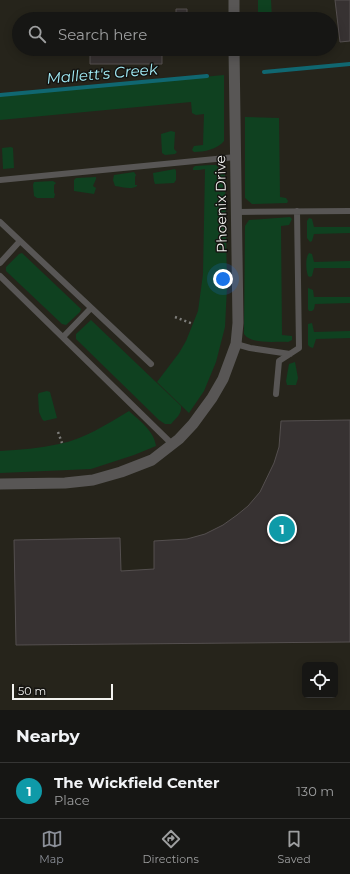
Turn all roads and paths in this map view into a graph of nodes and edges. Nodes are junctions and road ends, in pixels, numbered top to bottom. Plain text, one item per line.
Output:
1 (234, 0) edge
2 (234, 12) edge
3 (239, 56) edge
4 (236, 157) junction
5 (0, 180) edge
6 (350, 210) edge
7 (297, 211) junction
8 (236, 212) junction
9 (0, 222) edge
10 (20, 241) junction
11 (0, 263) edge
12 (0, 276) edge
13 (91, 308) junction
14 (175, 317) dead end
15 (193, 324) dead end
16 (63, 337) junction
17 (236, 344) junction
18 (290, 354) junction
19 (150, 364) dead end
20 (276, 394) dead end
21 (58, 432) dead end
22 (62, 443) dead end
23 (172, 444) junction
24 (0, 484) edge

1 - 2 street
3 - 4 street, Phoenix Drive
4 - 5 lane
4 - 8 street, Phoenix Drive
6 - 7 lane
7 - 8 lane
7 - 18 lane
8 - 17 street, Phoenix Drive
9 - 10 lane
10 - 11 lane
10 - 13 lane
12 - 16 lane
13 - 16 lane
13 - 19 lane
14 - 15 path
16 - 23 lane
17 - 18 lane
17 - 23 street, Phoenix Drive
18 - 20 lane
21 - 22 path
23 - 24 street, Phoenix Drive

